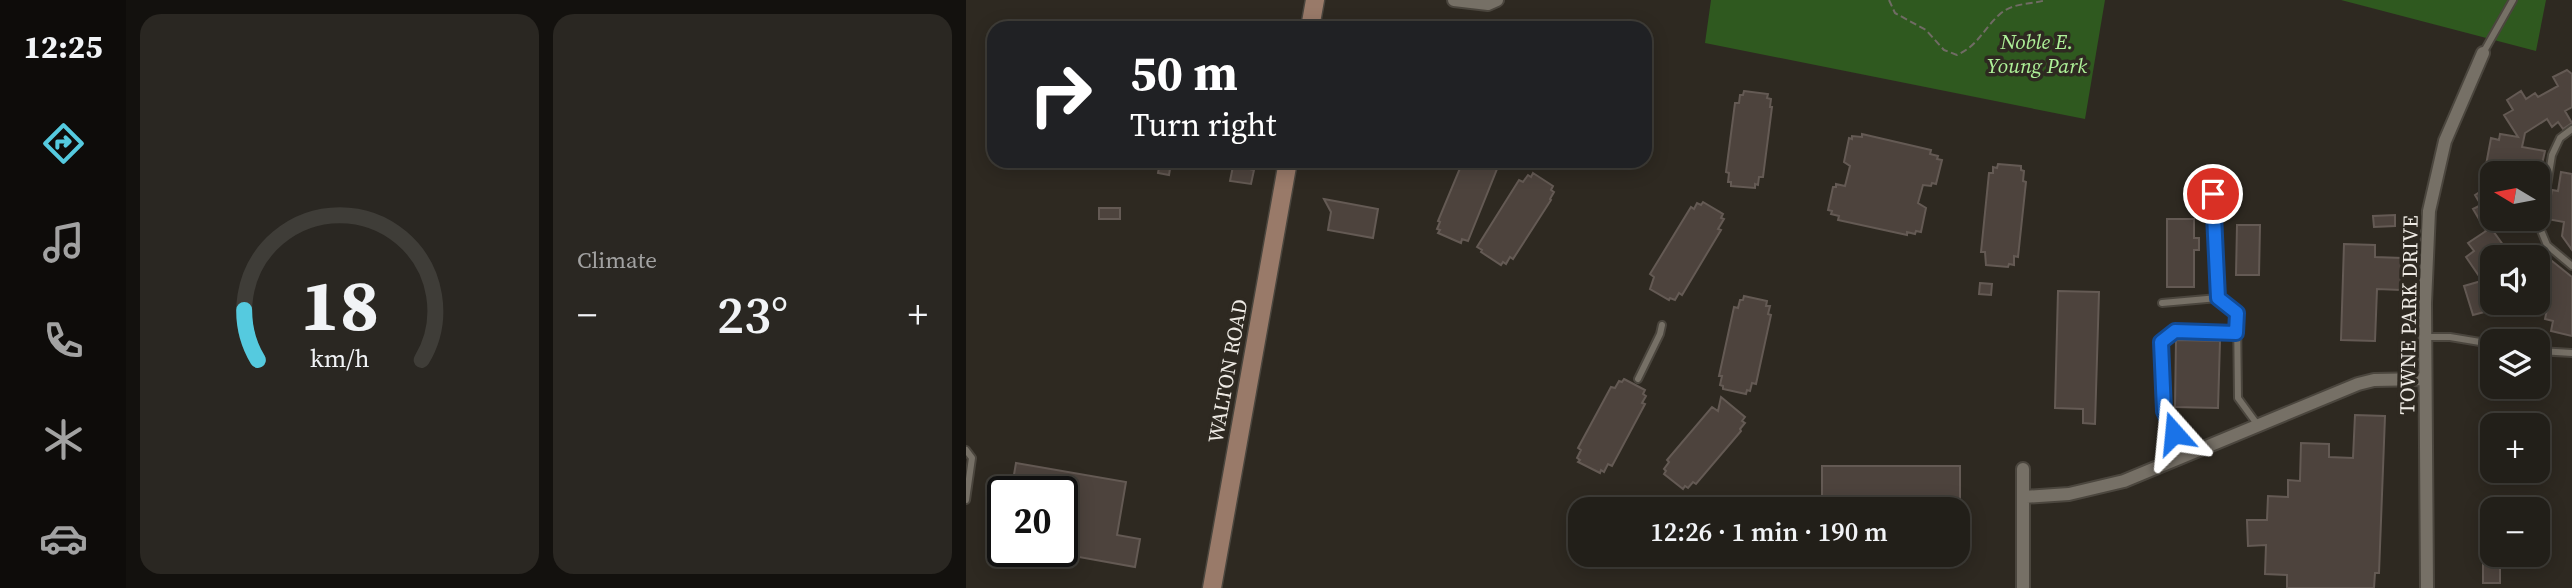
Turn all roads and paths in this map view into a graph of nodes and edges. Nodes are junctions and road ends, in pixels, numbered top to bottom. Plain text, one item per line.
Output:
1 (1315, 0) edge
2 (1454, 0) edge
3 (1497, 0) edge
4 (1889, 0) edge
5 (2046, 0) edge
6 (2513, 0) edge
7 (1311, 21) edge
8 (2483, 53) joint
9 (2572, 129) edge
10 (1286, 168) edge
11 (2213, 194) dead end
12 (2572, 266) edge
13 (2218, 298) junction
14 (2162, 303) dead end
15 (1662, 325) dead end
16 (2236, 333) junction
17 (2425, 337) junction
18 (2480, 342) edge
19 (2550, 352) edge
20 (2572, 353) edge
21 (1638, 379) dead end
22 (2425, 379) junction
23 (2257, 424) junction
24 (966, 450) edge
25 (2184, 455) junction
26 (2023, 469) dead end
27 (2023, 497) junction
28 (966, 500) edge
29 (1212, 588) edge
30 (2023, 588) edge
31 (2427, 588) edge

1 - 7 street
2 - 3 street
4 - 5 path
6 - 8 lane
8 - 17 street, TOWNE PARK DRIVE
9 - 12 lane
10 - 29 street, WALTON ROAD
11 - 13 lane
13 - 14 lane
13 - 16 lane
15 - 21 lane
16 - 23 lane
16 - 25 lane
17 - 18 lane
17 - 22 street, TOWNE PARK DRIVE
19 - 20 lane
22 - 23 street
22 - 31 street, TOWNE PARK DRIVE
23 - 25 street
24 - 28 lane
25 - 27 street
26 - 27 street
27 - 30 street

